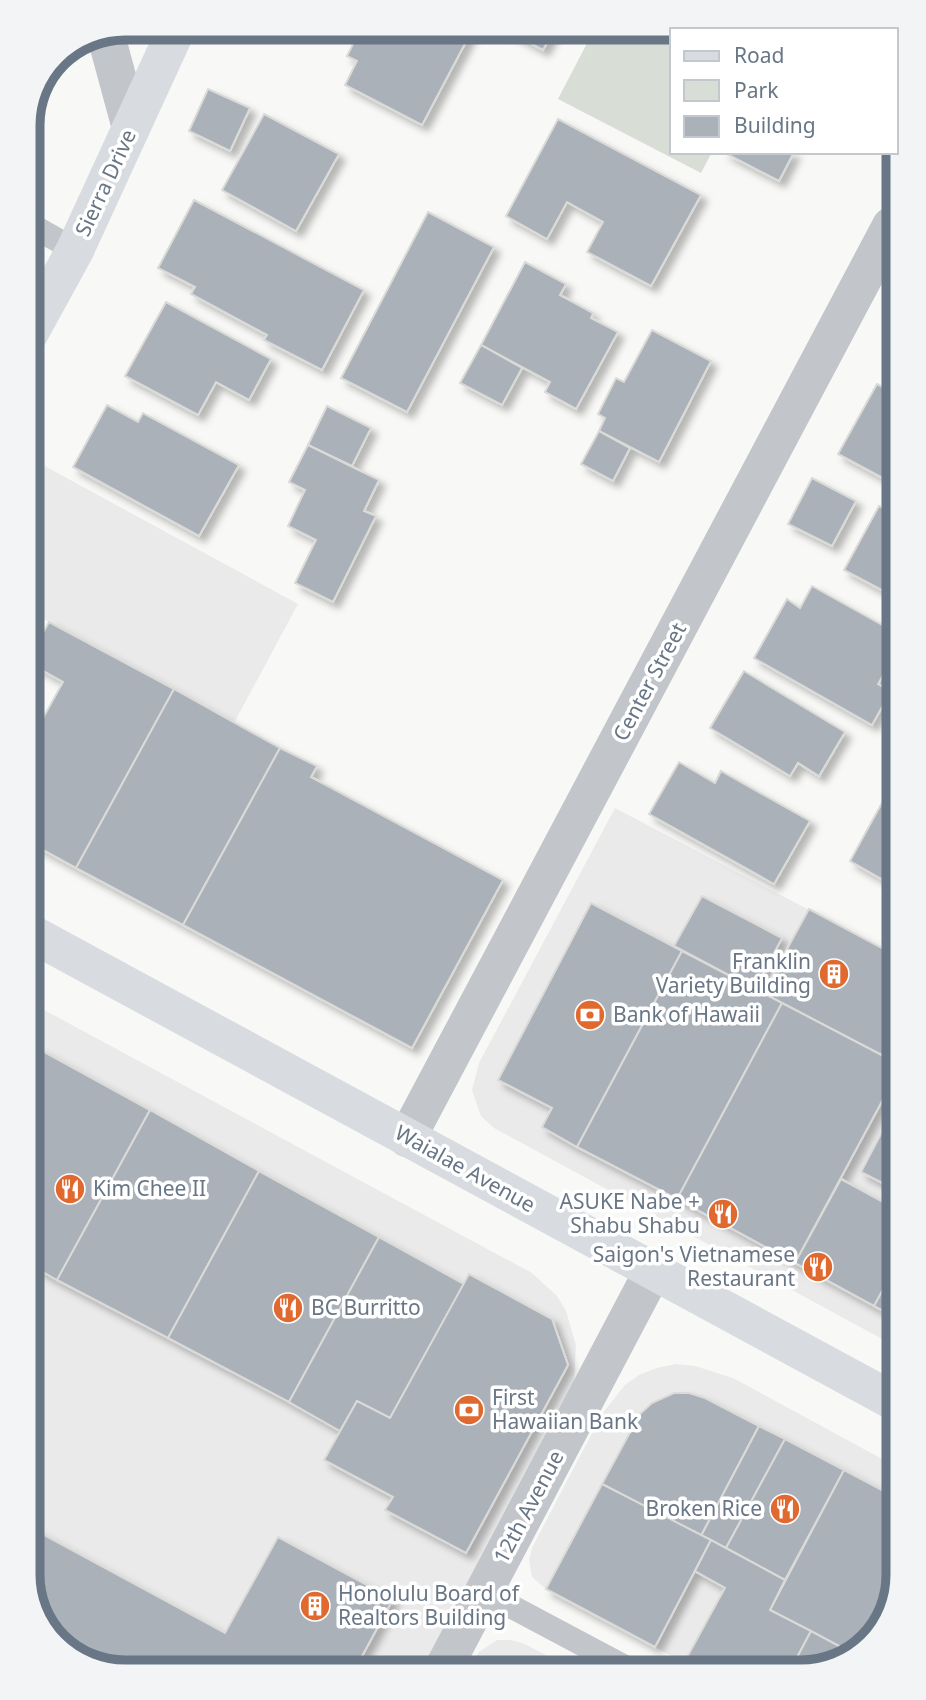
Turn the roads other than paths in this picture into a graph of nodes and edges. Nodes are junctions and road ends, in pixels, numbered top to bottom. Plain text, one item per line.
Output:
1 (171, 40) edge
2 (108, 42) edge
3 (131, 128) junction
4 (40, 230) edge
5 (886, 235) edge
6 (75, 250) junction
7 (40, 314) edge
8 (40, 938) edge
9 (407, 1138) junction
10 (653, 1271) junction
11 (886, 1397) edge
12 (484, 1592) junction
13 (447, 1660) edge
14 (612, 1660) edge

1 - 3 main road, Sierra Drive
2 - 3 street
3 - 6 main road, Sierra Drive
4 - 6 lane
5 - 9 street, Center Street
6 - 7 main road, Sierra Drive
8 - 9 main road, Waialae Avenue
9 - 10 main road, Waialae Avenue
10 - 11 main road, Waialae Avenue
10 - 12 street, 12th Avenue
12 - 13 street, 12th Avenue
12 - 14 lane

